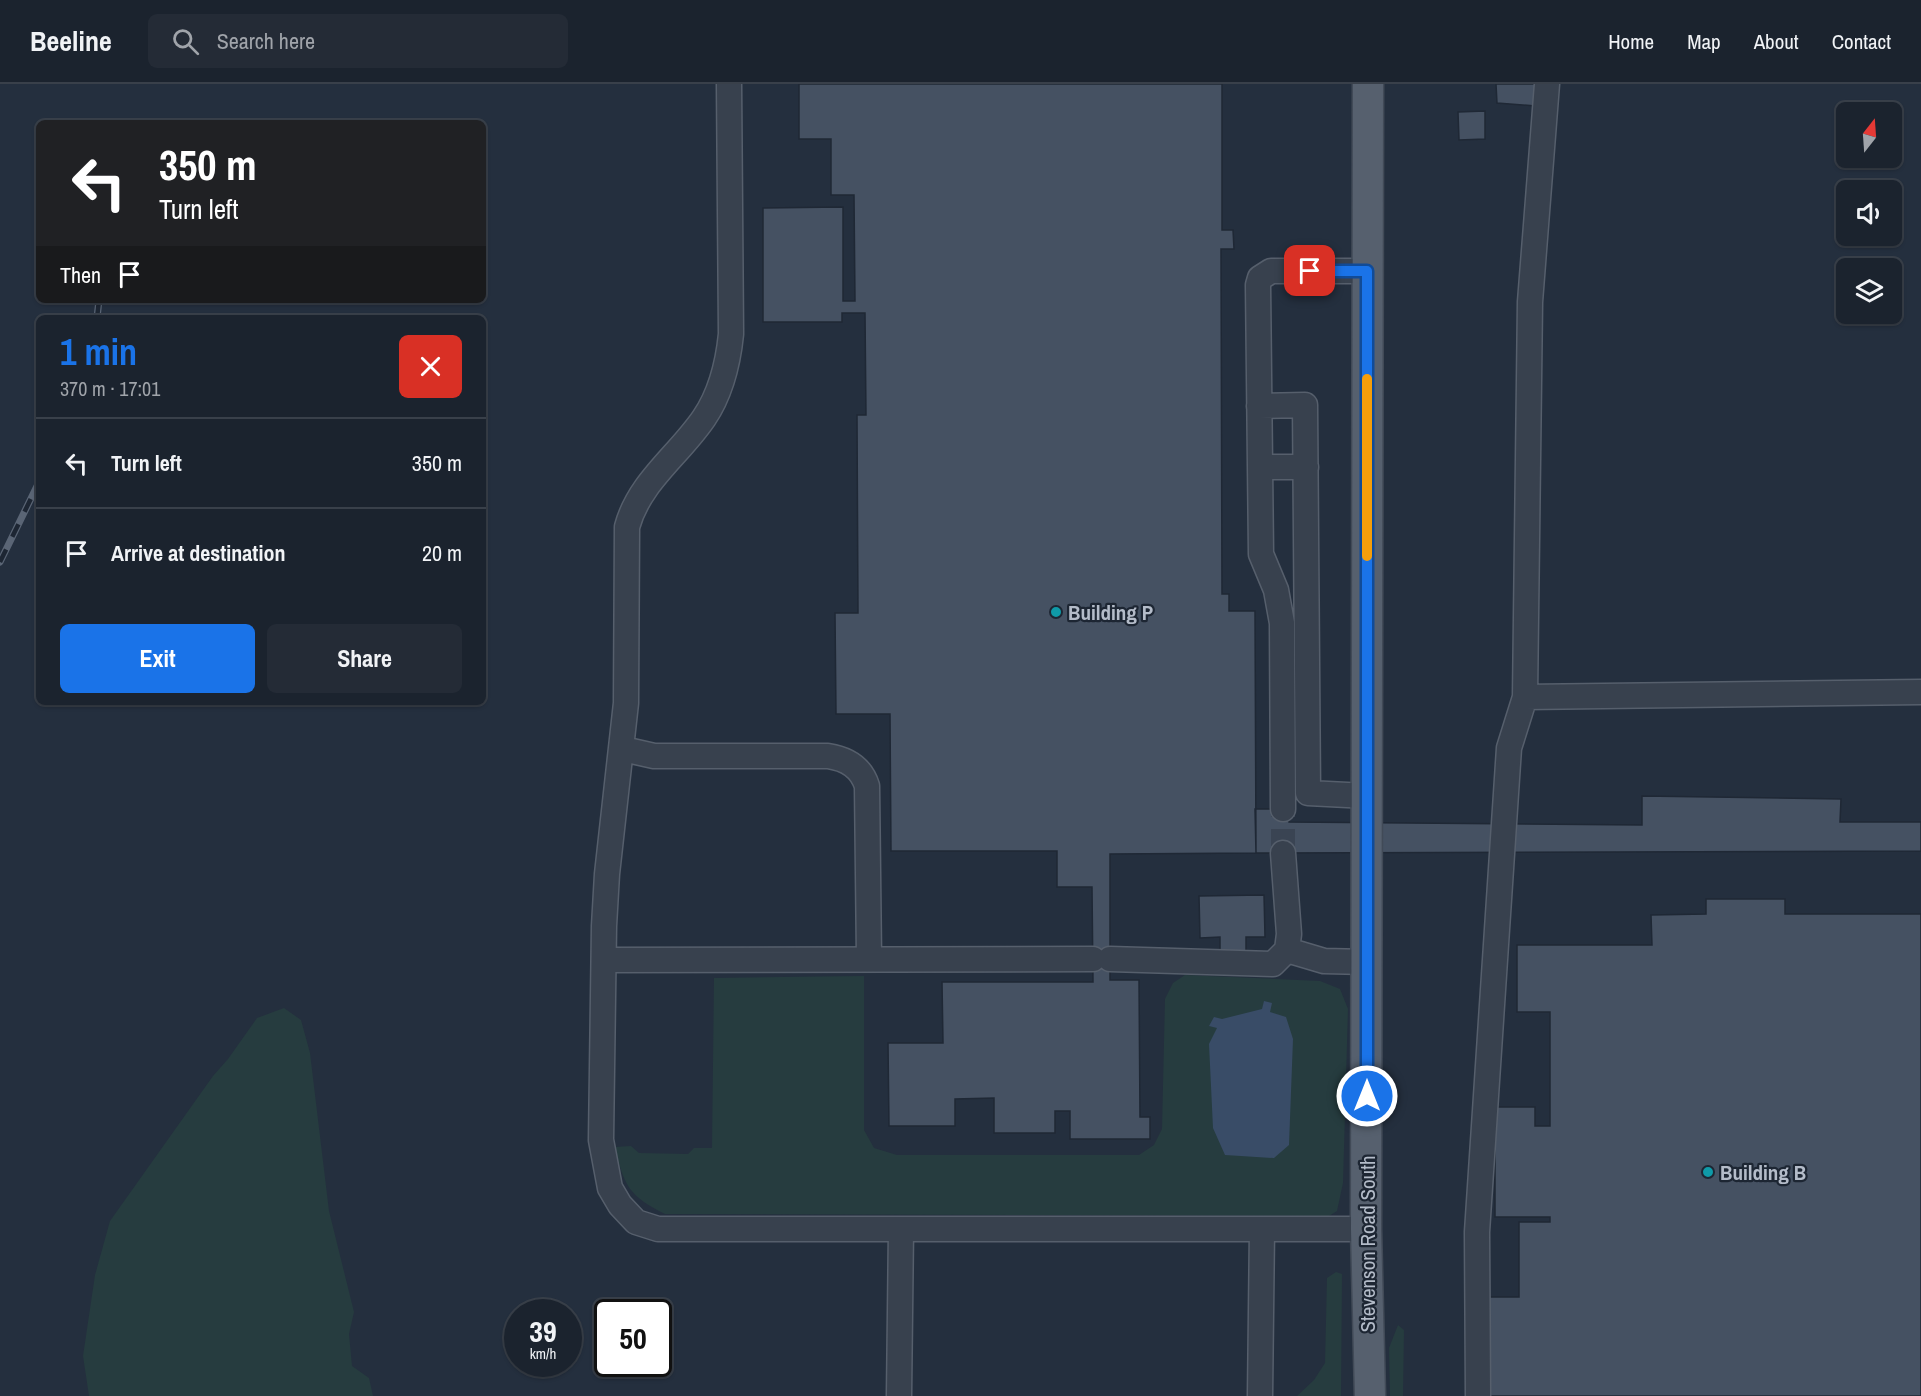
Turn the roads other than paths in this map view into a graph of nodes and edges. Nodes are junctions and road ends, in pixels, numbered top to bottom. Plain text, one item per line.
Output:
1 (729, 84) edge
2 (1368, 84) edge
3 (1547, 84) edge
4 (1367, 271) junction
5 (1259, 406) junction
6 (1260, 467) junction
7 (1306, 467) junction
8 (1921, 692) edge
9 (1524, 697) junction
10 (622, 749) junction
11 (1367, 796) junction
12 (1283, 809) tunnel mouth
13 (1283, 853) tunnel mouth
14 (1288, 918) junction
15 (1287, 950) junction
16 (869, 959) junction
17 (604, 960) junction
18 (1367, 962) junction
19 (1252, 963) junction
20 (901, 1229) junction
21 (1262, 1229) junction
22 (1366, 1229) junction
23 (899, 1396) edge
24 (1260, 1396) edge
25 (1370, 1396) edge
26 (1478, 1396) edge

1 - 10 lane
2 - 4 main road, Stevenson Road South
3 - 9 lane
4 - 5 lane
4 - 11 main road, Stevenson Road South
5 - 6 lane
5 - 7 lane
6 - 7 lane
6 - 12 lane
7 - 11 lane
8 - 9 lane
9 - 26 lane
10 - 16 lane
10 - 17 lane
11 - 18 main road, Stevenson Road South
13 - 14 lane
14 - 15 lane
14 - 19 lane
15 - 18 lane
15 - 19 lane
16 - 17 lane
16 - 19 lane
17 - 20 lane
18 - 22 main road, Stevenson Road South
20 - 21 lane
20 - 23 lane
21 - 22 lane
21 - 24 lane
22 - 25 main road, Stevenson Road South

